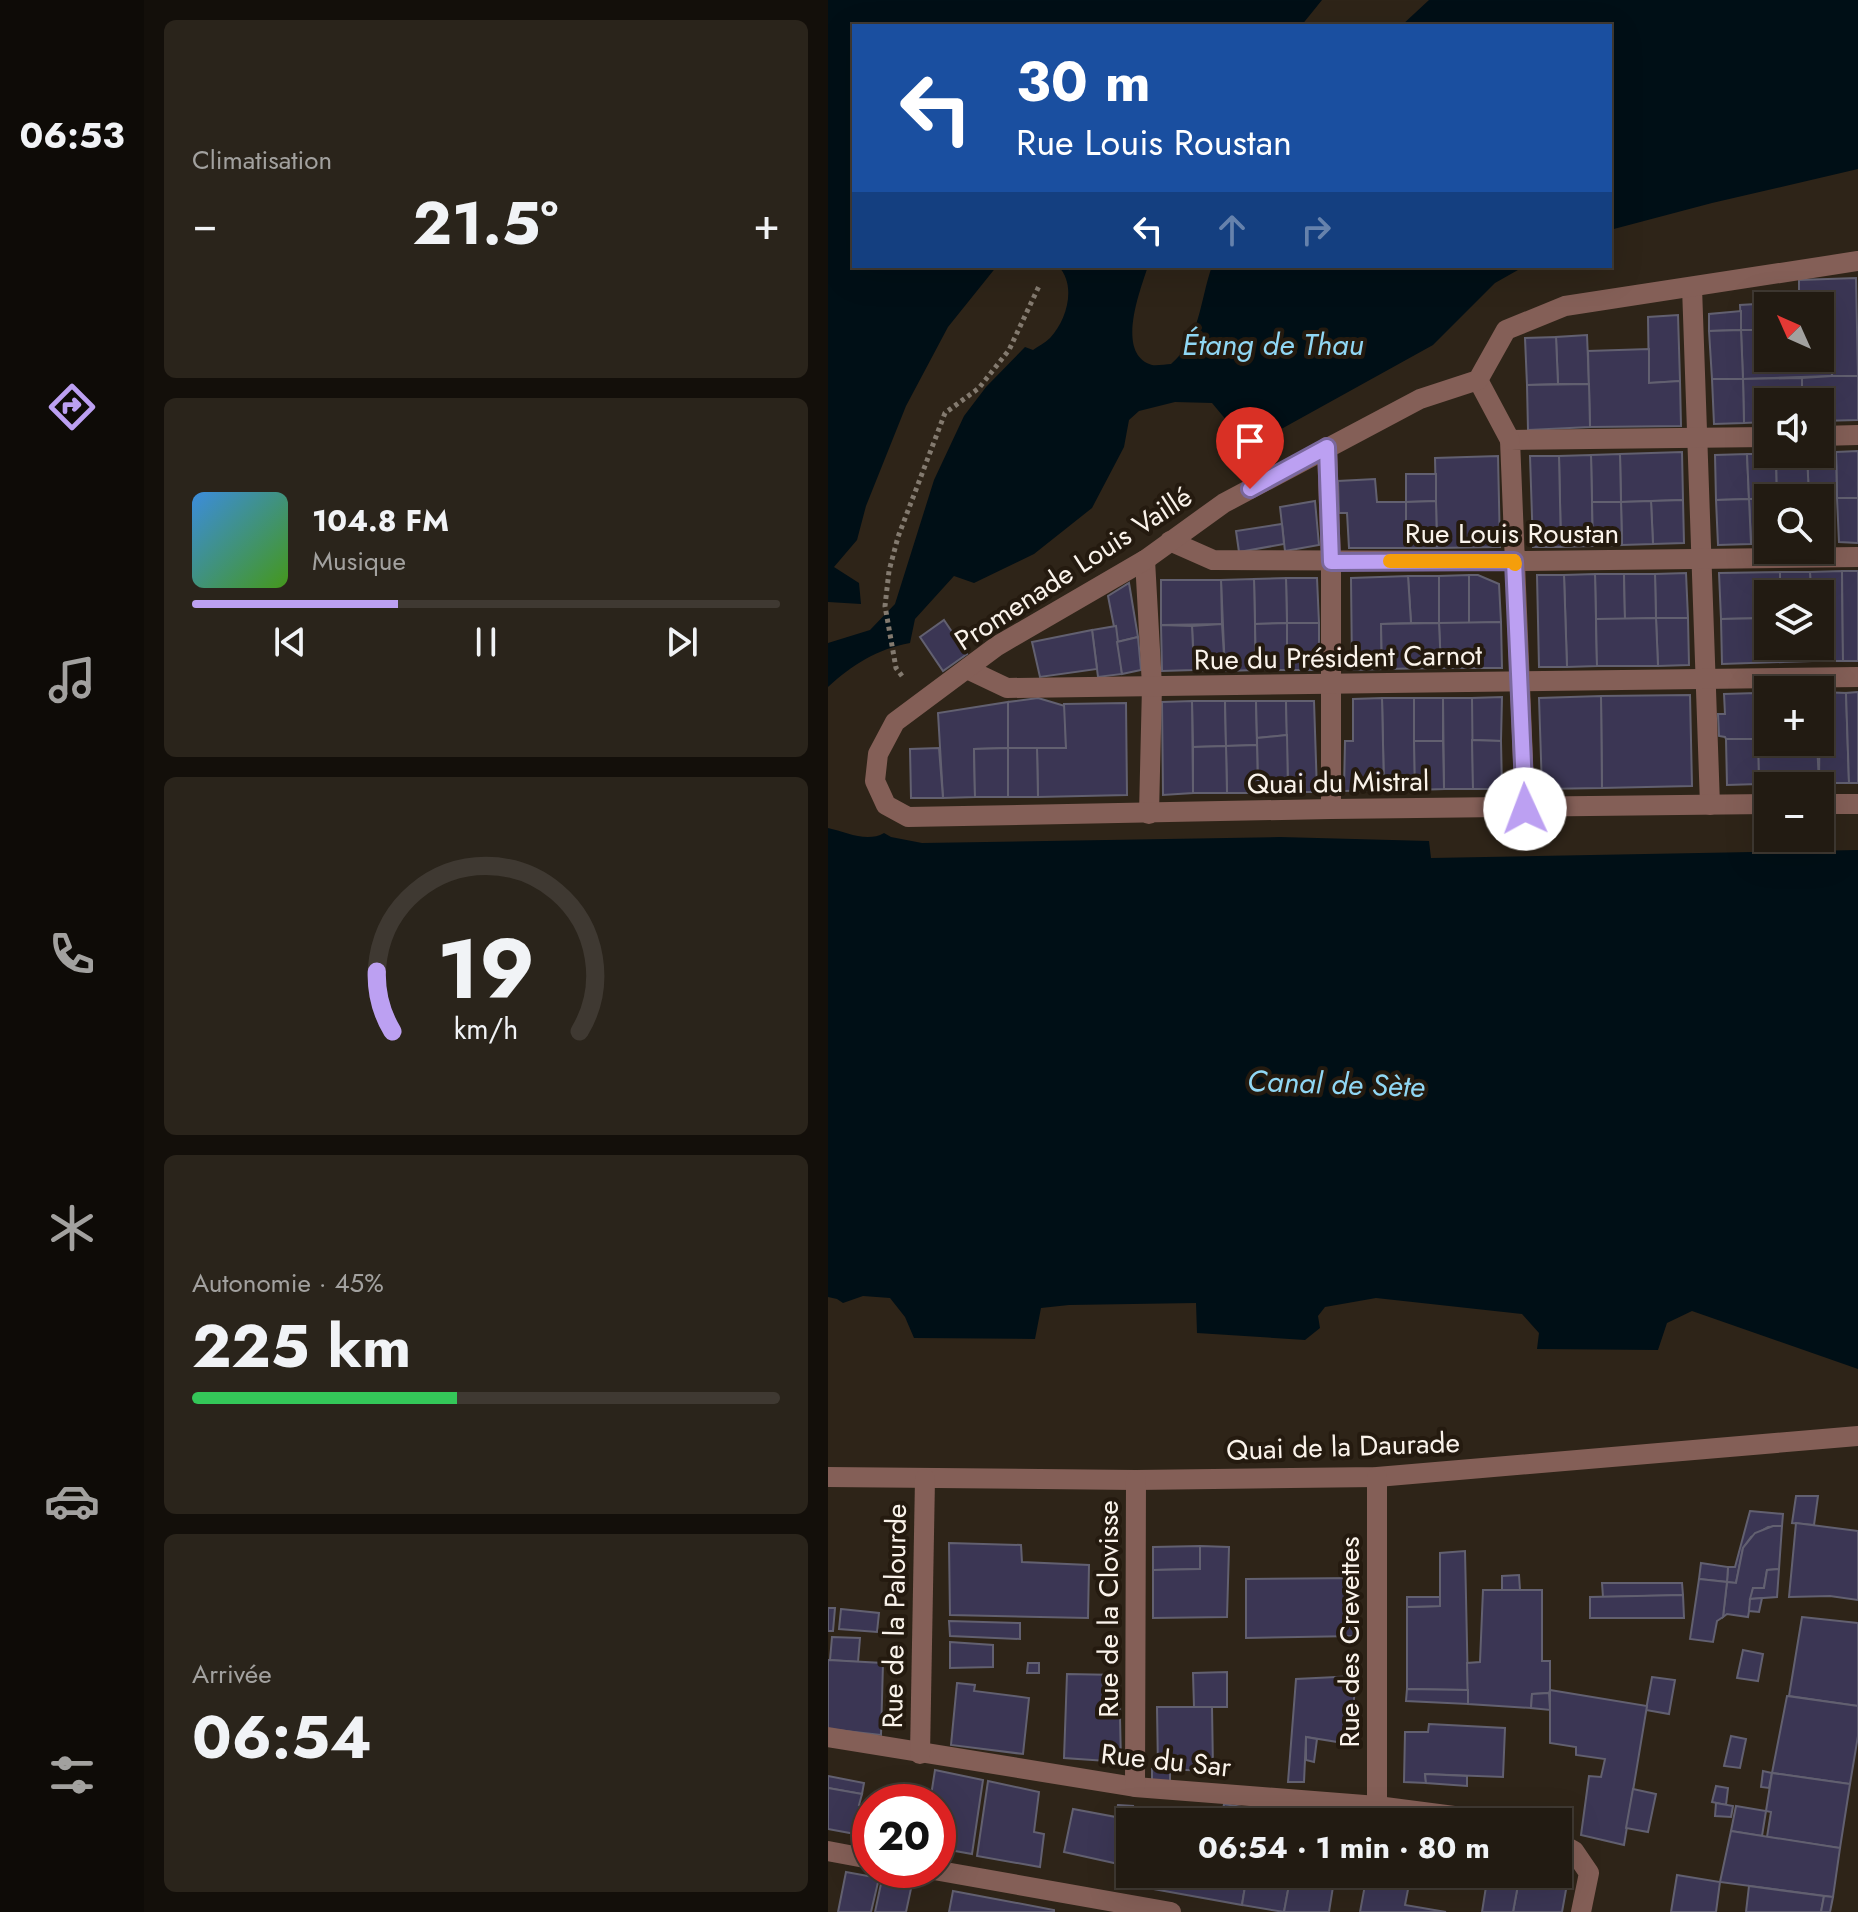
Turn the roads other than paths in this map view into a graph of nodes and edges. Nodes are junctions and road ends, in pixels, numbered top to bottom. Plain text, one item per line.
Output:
1 (1858, 261) edge
2 (1692, 287) junction
3 (1478, 380) junction
4 (1858, 435) edge
5 (1834, 436) edge
6 (1698, 437) junction
7 (1754, 437) edge
8 (1510, 440) junction
9 (1327, 447) junction
10 (1170, 541) junction
11 (1858, 557) edge
12 (1145, 560) junction
13 (1701, 560) junction
14 (1514, 561) junction
15 (1331, 562) junction
16 (967, 669) junction
17 (1858, 677) edge
18 (1705, 678) junction
19 (1520, 683) junction
20 (1331, 685) junction
21 (1152, 686) junction
22 (1754, 804) edge
23 (1834, 804) edge
24 (1858, 804) edge
25 (1710, 805) junction
26 (1331, 809) junction
27 (1525, 809) junction
28 (1149, 814) junction
29 (908, 817) joint
30 (1858, 1436) edge
31 (828, 1477) edge
32 (1377, 1477) junction
33 (925, 1479) junction
34 (1136, 1480) junction
35 (828, 1737) edge
36 (920, 1754) junction
37 (1135, 1787) junction
38 (1377, 1806) junction
39 (1392, 1808) edge
40 (1572, 1850) edge
41 (828, 1851) edge
42 (852, 1856) edge
43 (956, 1874) edge
44 (1171, 1912) edge
45 (1581, 1912) edge

1 - 2 street
2 - 3 street
2 - 6 street
3 - 8 street
3 - 9 street, Promenade Louis Vaillé
4 - 5 street
6 - 7 street
6 - 8 street
6 - 13 street
8 - 14 street
9 - 10 street, Promenade Louis Vaillé
9 - 15 street
10 - 12 street, Promenade Louis Vaillé
10 - 15 street, Rue Louis Roustan
11 - 13 street, Rue Louis Roustan
12 - 16 street, Promenade Louis Vaillé
12 - 21 street
13 - 14 street, Rue Louis Roustan
13 - 18 street
14 - 15 street, Rue Louis Roustan
14 - 19 street
15 - 20 street
16 - 21 street, Rue du Président Carnot
16 - 29 street, Promenade Louis Vaillé
17 - 18 street, Rue du Président Carnot
18 - 19 street, Rue du Président Carnot
18 - 25 street
19 - 20 street, Rue du Président Carnot
19 - 27 street
20 - 21 street, Rue du Président Carnot
20 - 26 street
21 - 28 street
22 - 25 street, Quai du Mistral
23 - 24 street
25 - 27 street, Quai du Mistral
26 - 27 street, Quai du Mistral
26 - 28 street, Quai du Mistral
28 - 29 street, Quai du Mistral
30 - 32 street, Quai de la Daurade
31 - 33 street, Quai de la Daurade
32 - 34 street, Quai de la Daurade
32 - 38 street, Rue des Crevettes
33 - 34 street, Quai de la Daurade
33 - 36 street, Rue de la Palourde
34 - 37 street, Rue de la Clovisse
35 - 36 street, Rue du Sar
36 - 37 street, Rue du Sar
37 - 38 street, Rue du Sar
38 - 39 street, Rue du Sar
40 - 45 street
41 - 42 street
43 - 44 street

